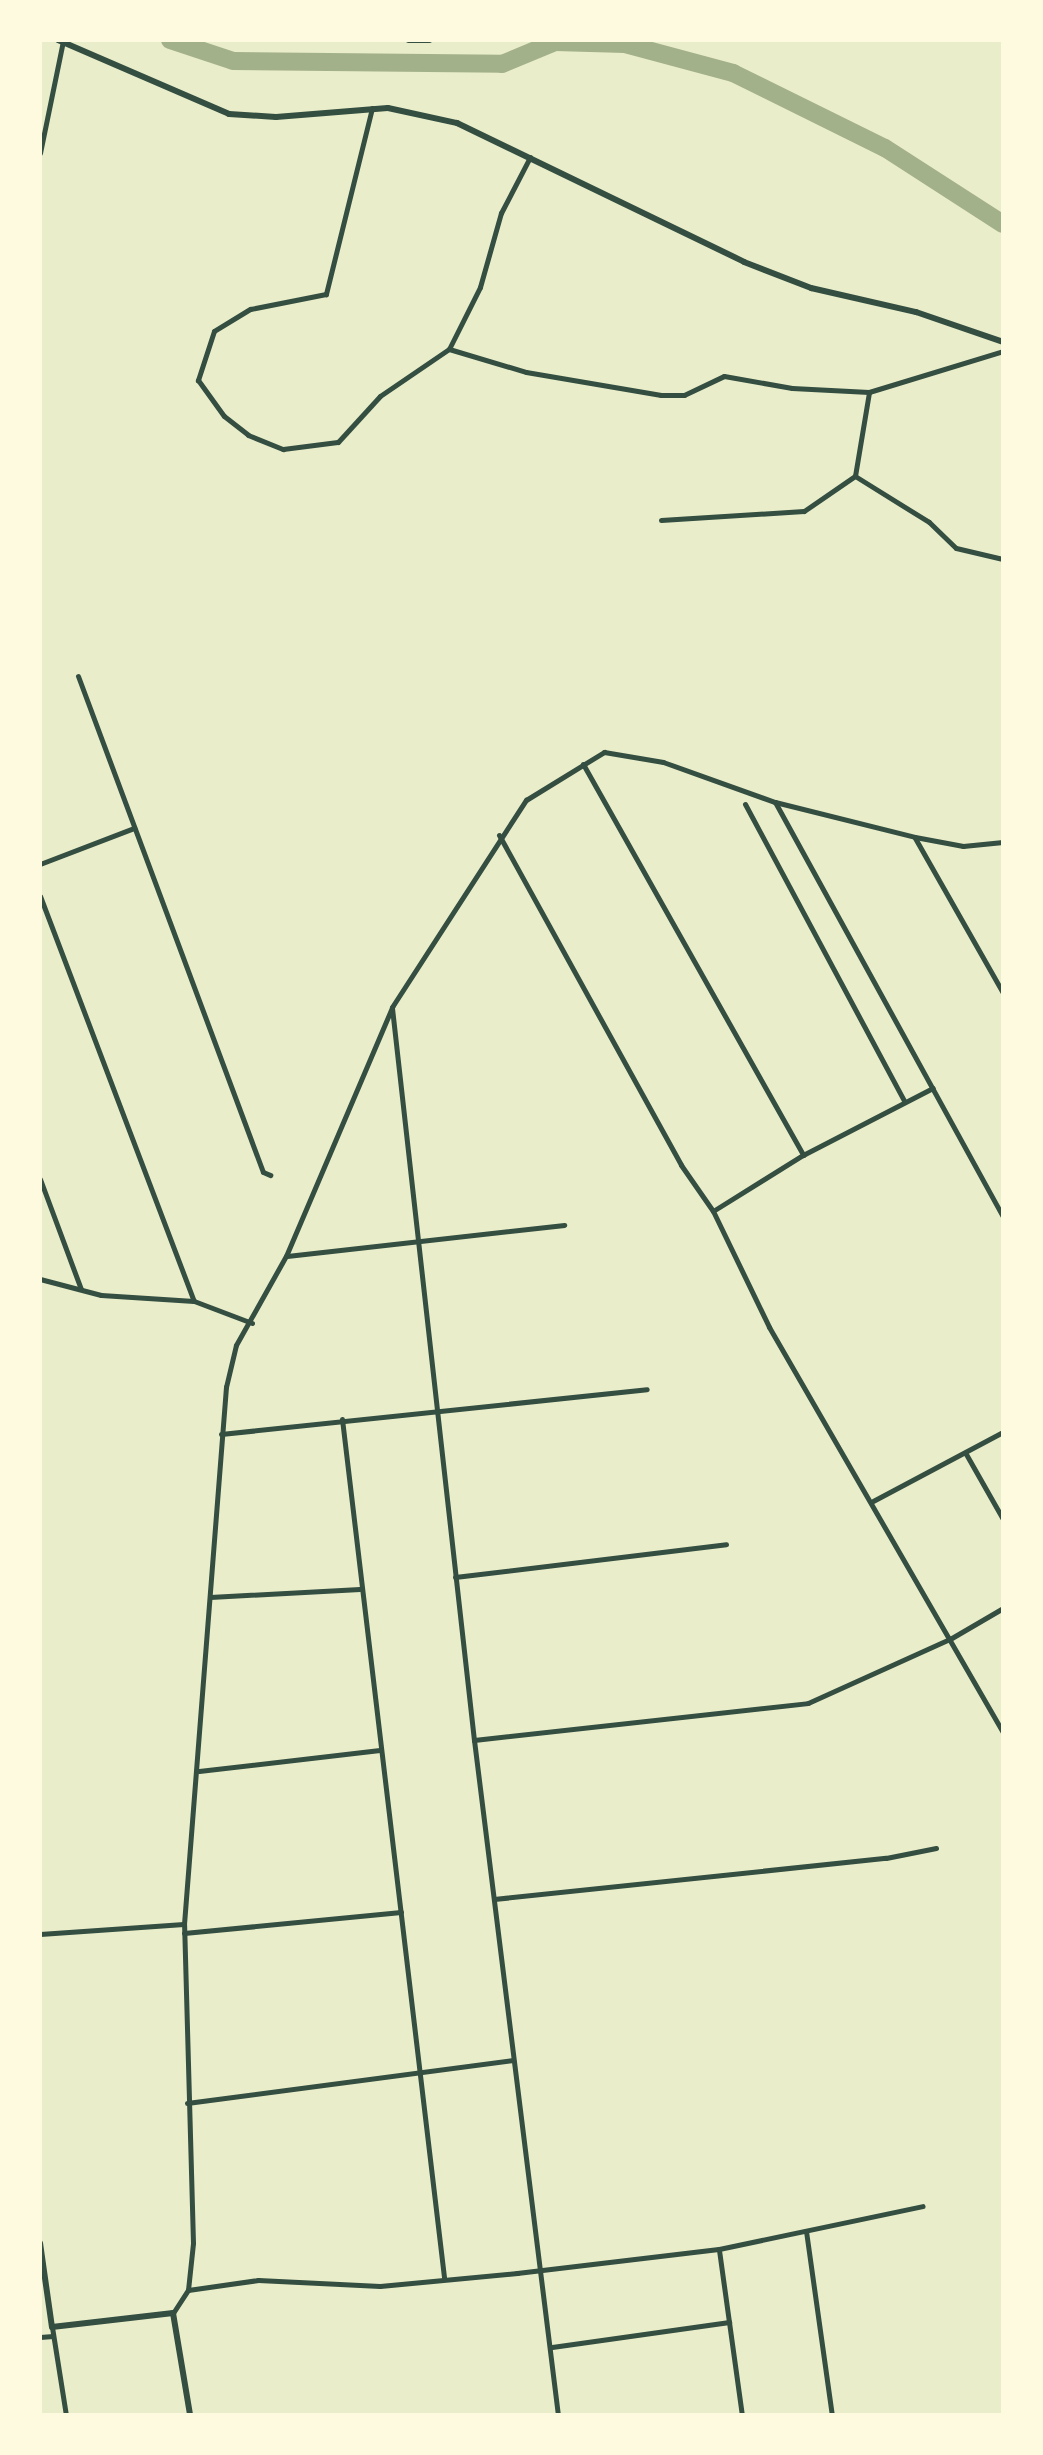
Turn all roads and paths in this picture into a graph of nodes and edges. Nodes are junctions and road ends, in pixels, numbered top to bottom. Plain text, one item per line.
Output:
1 (408, 40) edge
2 (429, 40) edge
3 (60, 41) edge
4 (372, 108) junction
5 (40, 153) edge
6 (531, 156) junction
7 (1003, 342) edge
8 (449, 349) junction
9 (1003, 351) edge
10 (869, 392) junction
11 (855, 476) junction
12 (661, 520) dead end
13 (1003, 559) edge
14 (78, 676) dead end
15 (583, 764) junction
16 (775, 802) junction
17 (745, 804) dead end
18 (134, 828) junction
19 (499, 835) junction
20 (915, 837) junction
21 (1003, 842) edge
22 (40, 864) edge
23 (40, 896) edge
24 (1003, 993) edge
25 (392, 1007) junction
26 (933, 1088) junction
27 (905, 1102) junction
28 (803, 1155) junction
29 (270, 1175) dead end
30 (40, 1179) edge
31 (1001, 1208) edge
32 (713, 1211) junction
33 (1003, 1217) edge
34 (564, 1225) dead end
35 (420, 1237) junction
36 (286, 1256) junction
37 (40, 1279) edge
38 (82, 1290) junction
39 (194, 1301) junction
40 (252, 1323) junction
41 (647, 1389) dead end
42 (436, 1409) junction
43 (342, 1419) junction
44 (1003, 1432) edge
45 (221, 1434) junction
46 (966, 1454) junction
47 (873, 1501) junction
48 (1003, 1519) edge
49 (726, 1544) dead end
50 (455, 1577) junction
51 (361, 1588) junction
52 (210, 1597) junction
53 (1003, 1608) edge
54 (950, 1639) junction
55 (1003, 1733) edge
56 (474, 1740) junction
57 (380, 1750) junction
58 (199, 1771) junction
59 (936, 1848) dead end
60 (494, 1899) junction
61 (401, 1912) junction
62 (184, 1924) junction
63 (184, 1933) junction
64 (40, 1934) edge
65 (513, 2060) junction
66 (420, 2073) junction
67 (187, 2103) junction
68 (923, 2206) dead end
69 (806, 2231) junction
70 (40, 2243) edge
71 (719, 2249) junction
72 (541, 2270) junction
73 (444, 2277) junction
74 (188, 2290) junction
75 (173, 2313) junction
76 (729, 2322) junction
77 (52, 2327) junction
78 (53, 2336) junction
79 (40, 2337) edge
80 (552, 2347) junction
81 (66, 2415) edge
82 (190, 2415) edge
83 (558, 2415) edge
84 (742, 2415) edge
85 (832, 2415) edge

1 - 2 street
3 - 4 street
3 - 5 street
4 - 6 street
4 - 8 street
6 - 7 street
6 - 8 street
8 - 10 street
9 - 10 street
10 - 11 street
11 - 12 street
11 - 13 street
14 - 18 street
15 - 16 street
15 - 19 street
15 - 28 street
16 - 20 street
16 - 26 street
17 - 27 street
18 - 22 street
18 - 29 street
19 - 25 street
19 - 32 street
20 - 21 street
20 - 24 street
23 - 39 street
25 - 35 street
25 - 36 street
26 - 27 street
26 - 31 street
27 - 28 street
28 - 32 street
30 - 38 street
31 - 33 street
32 - 47 street
34 - 35 street
35 - 36 street
35 - 42 street
36 - 40 street
37 - 38 street
38 - 39 street
39 - 40 street
40 - 45 street
41 - 42 street
42 - 43 street
42 - 50 street
43 - 45 street
43 - 51 street
44 - 46 street
45 - 52 street
46 - 47 street
46 - 48 street
47 - 54 street
49 - 50 street
50 - 56 street
51 - 52 street
51 - 57 street
52 - 58 street
53 - 54 street
54 - 55 street
54 - 56 street
56 - 60 street
57 - 58 street
57 - 61 street
58 - 62 street
59 - 60 street
60 - 65 street
61 - 63 street
61 - 66 street
62 - 63 street
62 - 64 street
63 - 67 street
65 - 66 street
65 - 72 street
66 - 67 street
66 - 73 street
67 - 74 street
68 - 69 street
69 - 71 street
69 - 85 street
70 - 77 street
71 - 72 street
71 - 76 street
72 - 73 street
72 - 80 street
73 - 74 street
74 - 75 street
75 - 77 street
75 - 82 street
76 - 80 street
76 - 84 street
77 - 78 street
78 - 79 street
78 - 81 street
80 - 83 street

